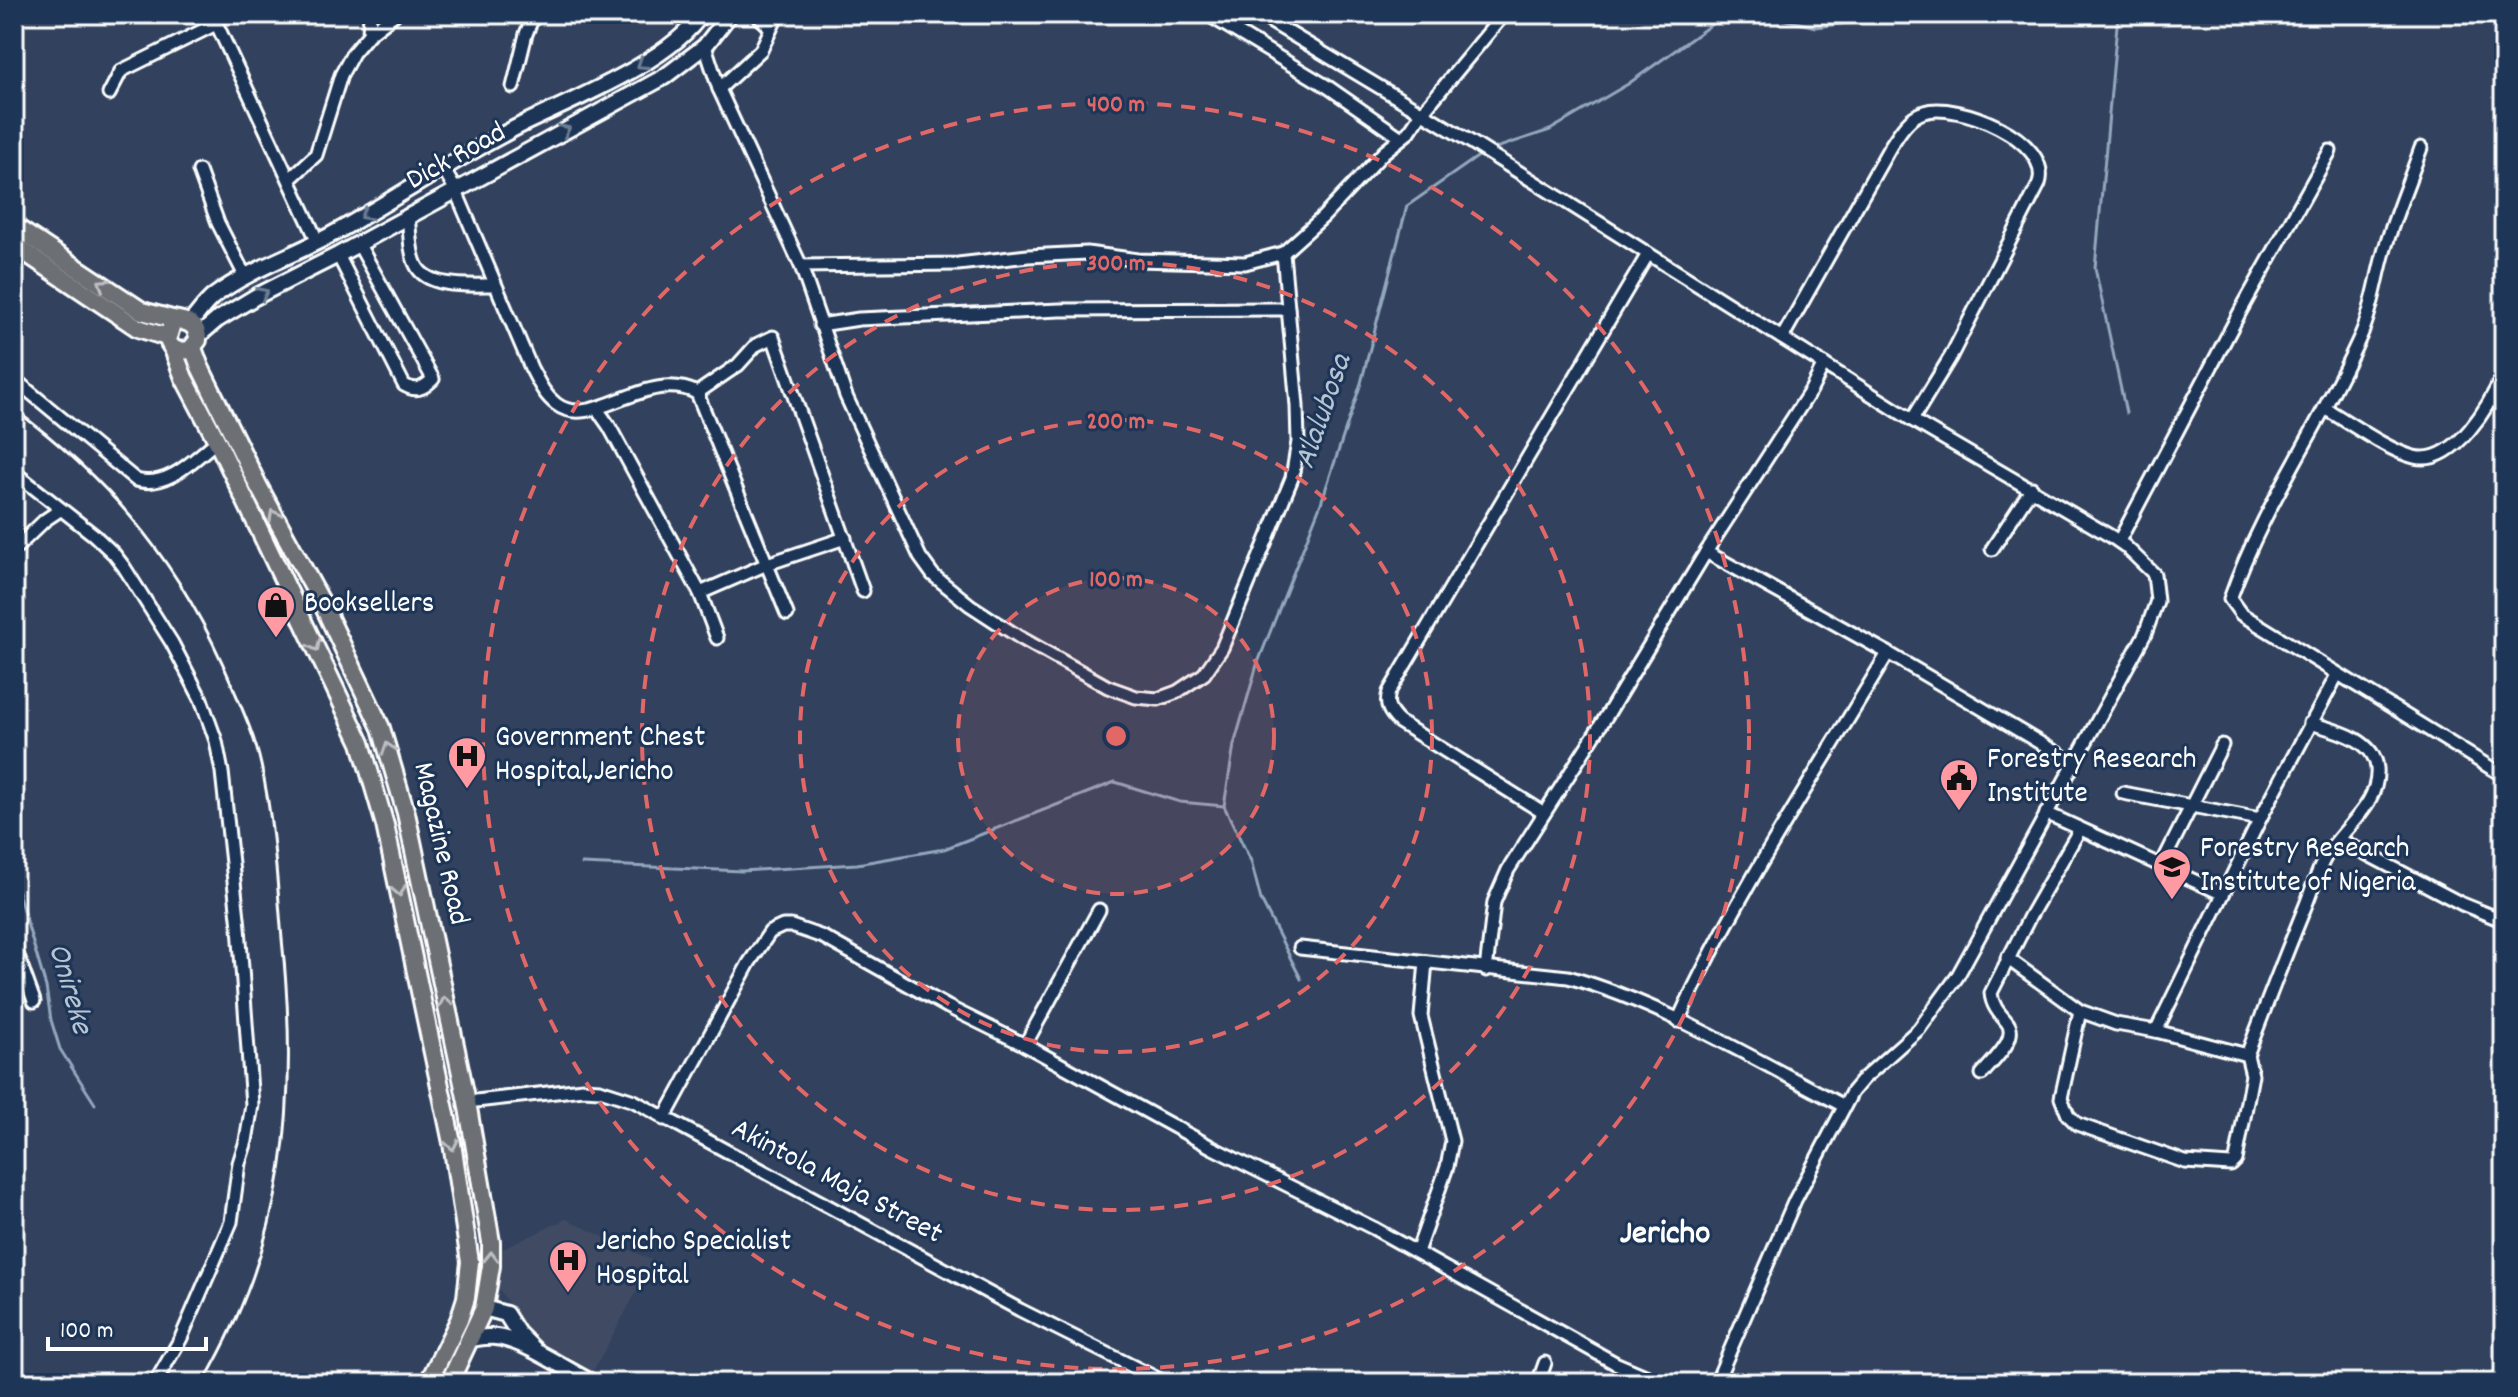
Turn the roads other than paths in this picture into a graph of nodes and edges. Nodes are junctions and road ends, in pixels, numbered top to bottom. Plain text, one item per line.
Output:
1 (370, 14) edge
2 (395, 14) edge
3 (534, 14) edge
4 (701, 14) edge
5 (730, 14) edge
6 (756, 14) edge
7 (778, 14) edge
8 (1207, 14) edge
9 (1258, 14) edge
10 (1504, 14) edge
11 (214, 19) edge
12 (771, 28) junction
13 (369, 34) junction
14 (705, 46) junction
15 (513, 87) dead end
16 (719, 89) junction
17 (109, 94) dead end
18 (1421, 114) junction
19 (1400, 137) junction
20 (2421, 148) dead end
21 (2330, 151) dead end
22 (443, 168) junction
23 (199, 171) dead end
24 (290, 179) junction
25 (455, 189) junction
26 (408, 215) junction
27 (14, 226) edge
28 (317, 240) junction
29 (358, 243) junction
30 (14, 245) edge
31 (1283, 253) junction
32 (1648, 254) junction
33 (338, 255) junction
34 (801, 266) junction
35 (248, 275) junction
36 (494, 285) junction
37 (1288, 309) junction
38 (172, 319) junction
39 (820, 325) junction
40 (194, 336) junction
41 (1782, 338) junction
42 (170, 343) junction
43 (1824, 364) junction
44 (2504, 372) edge
45 (14, 379) edge
46 (697, 393) junction
47 (597, 409) junction
48 (2326, 409) junction
49 (1912, 420) junction
50 (217, 441) junction
51 (14, 472) edge
52 (2032, 488) junction
53 (60, 510) junction
54 (845, 538) junction
55 (2119, 541) junction
56 (1992, 549) dead end
57 (14, 550) edge
58 (1706, 552) junction
59 (767, 564) junction
60 (863, 591) dead end
61 (700, 593) junction
62 (787, 614) dead end
63 (717, 638) dead end
64 (1888, 653) junction
65 (2337, 675) junction
66 (2310, 723) junction
67 (2222, 745) dead end
68 (2074, 763) junction
69 (2504, 776) edge
70 (2123, 793) dead end
71 (2193, 807) junction
72 (1544, 813) junction
73 (2046, 813) junction
74 (2260, 819) junction
75 (2080, 829) junction
76 (2340, 840) junction
77 (2161, 866) junction
78 (2223, 894) junction
79 (1099, 910) dead end
80 (2504, 921) edge
81 (431, 933) junction
82 (409, 935) junction
83 (14, 945) edge
84 (1300, 948) dead end
85 (2007, 958) junction
86 (1426, 962) junction
87 (1486, 970) junction
88 (34, 1001) dead end
89 (2080, 1011) junction
90 (1678, 1021) junction
91 (2156, 1031) junction
92 (1025, 1045) junction
93 (2247, 1055) junction
94 (1982, 1074) dead end
95 (467, 1102) junction
96 (1844, 1106) junction
97 (664, 1119) junction
98 (1417, 1252) junction
99 (484, 1308) junction
100 (470, 1339) junction
101 (540, 1354) junction
102 (1545, 1363) dead end
103 (155, 1383) edge
104 (428, 1383) edge
105 (449, 1383) edge
106 (593, 1383) edge
107 (1166, 1383) edge
108 (1538, 1383) edge
109 (1662, 1383) edge
110 (1716, 1383) edge

1 - 13 street
2 - 13 street
3 - 15 street
4 -> 22 main road, Dick Road
5 - 14 main road, Dick Road
6 - 12 street
7 - 12 street
8 - 19 street
9 - 18 street
10 - 18 street
11 - 17 street
11 - 24 street
12 - 16 street
13 - 24 street
14 - 16 street
25 -> 14 main road, Dick Road
16 - 34 street
18 - 19 street
18 - 32 street
19 - 31 street
20 - 48 street
21 - 55 street
22 - 25 street
22 -> 28 main road, Dick Road
23 - 35 street
24 - 28 street
25 - 26 main road, Dick Road
25 - 36 street
26 - 29 main road, Dick Road
26 - 36 street
38 -> 27 main road
28 - 35 main road, Dick Road
29 - 33 main road, Dick Road
29 - 33 street
30 - 42 main road
31 - 34 street
31 - 37 street
32 - 41 street
32 - 72 street
40 -> 33 main road, Dick Road
34 - 39 street
35 - 40 main road, Dick Road
36 - 47 street
37 - 39 street
37 - 39 street
38 - 40 main road
38 - 42 main road
40 - 42 main road
81 -> 40 main road, Magazine Road
41 - 43 street
41 - 49 street
42 - 50 main road, Magazine Road
43 - 49 street
43 - 58 street
44 - 48 street
45 - 50 street
46 - 47 street
46 - 54 street
46 - 59 street
47 - 61 street
48 - 65 street
49 - 52 street
50 -> 82 main road, Magazine Road
51 - 53 street
52 - 55 street
52 - 56 street
53 - 57 street
53 - 103 street
54 - 59 street
54 - 60 street
55 - 68 street
58 - 64 street
58 - 72 street
59 - 61 street
59 - 62 street
61 - 63 street
64 - 68 street
64 - 90 street
65 - 66 street
65 - 69 street
66 - 74 street
66 - 76 street
67 - 71 street
68 - 73 street
70 - 71 street
71 - 74 street
71 - 77 street
72 - 87 street
73 - 75 street
73 - 96 street
74 - 78 street
75 - 77 street
75 - 85 street
76 - 80 street
76 - 93 street
77 - 78 street
78 - 91 street
79 - 92 street
81 - 82 main road
95 -> 81 main road, Magazine Road
82 -> 104 main road, Magazine Road
83 - 88 street
84 - 86 street
85 - 89 street
85 - 94 street
86 - 87 street
86 - 98 street
87 - 90 street
89 - 91 street
89 - 93 street
90 - 96 street
91 - 93 street
92 - 97 street
92 - 98 street
95 - 97 street, Akintola Maja Street
99 -> 95 main road, Magazine Road
96 - 110 street
97 - 107 street, Akintola Maja Street
98 - 109 street
99 - 100 main road, Magazine Road
99 - 101 main road
100 - 101 main road
100 - 105 main road, Magazine Road
101 - 106 main road
102 - 108 street

